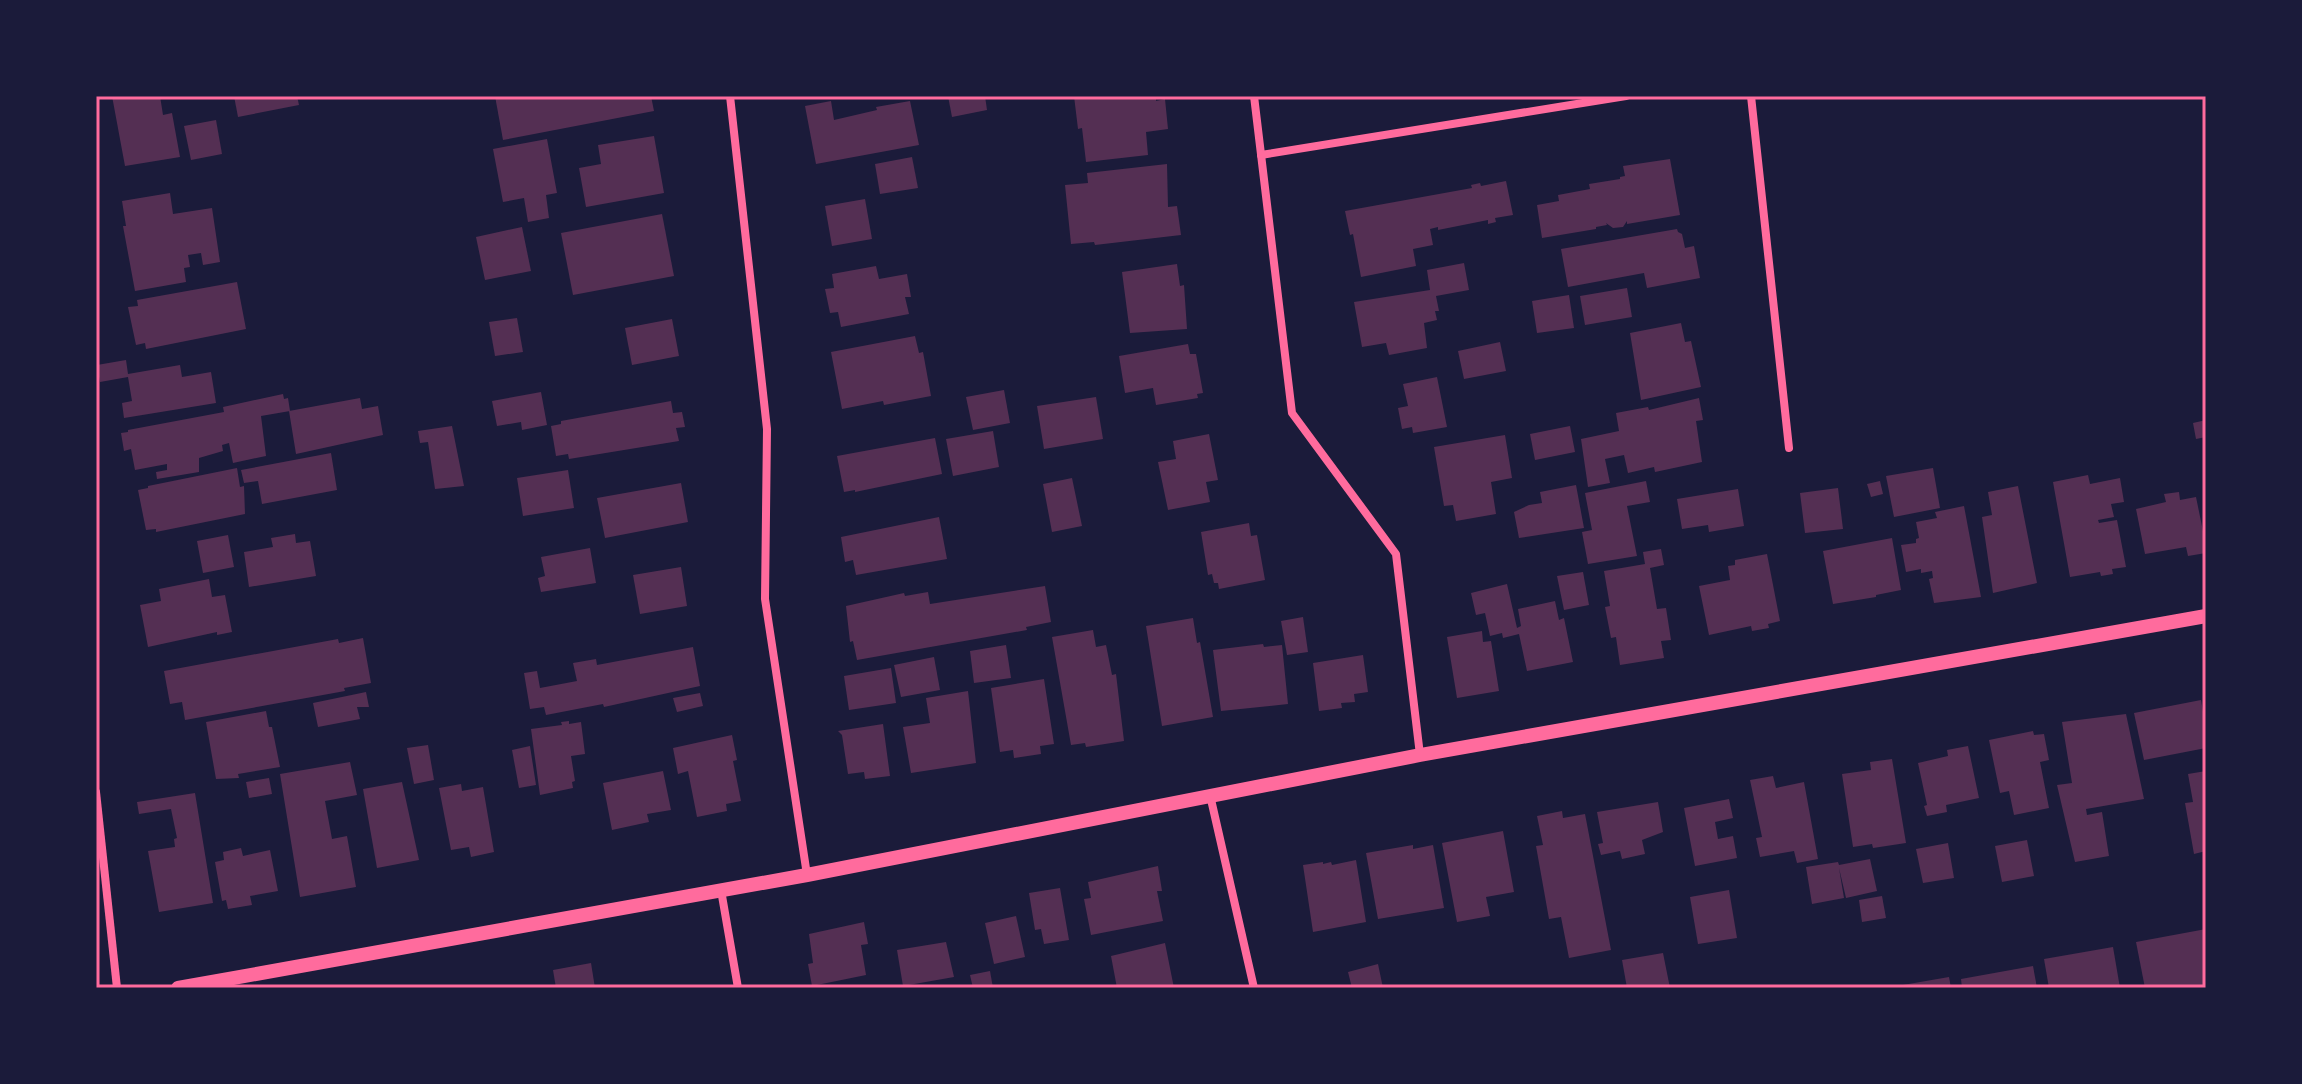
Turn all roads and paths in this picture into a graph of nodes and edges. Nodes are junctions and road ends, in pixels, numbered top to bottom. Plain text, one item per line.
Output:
1 (730, 96) edge
2 (1254, 96) edge
3 (1626, 96) edge
4 (1751, 96) edge
5 (1261, 155) junction
6 (1789, 448) dead end
7 (2206, 616) edge
8 (1420, 755) junction
9 (96, 792) edge
10 (1210, 795) junction
11 (807, 875) junction
12 (721, 890) junction
13 (117, 988) edge
14 (178, 988) edge
15 (738, 988) edge
16 (1254, 988) edge

1 - 11 street
2 - 5 street
3 - 5 street
4 - 6 street
5 - 8 street
7 - 8 street
8 - 10 street
9 - 13 street
10 - 11 street
10 - 16 street
11 - 12 street
12 - 14 street
12 - 15 street

